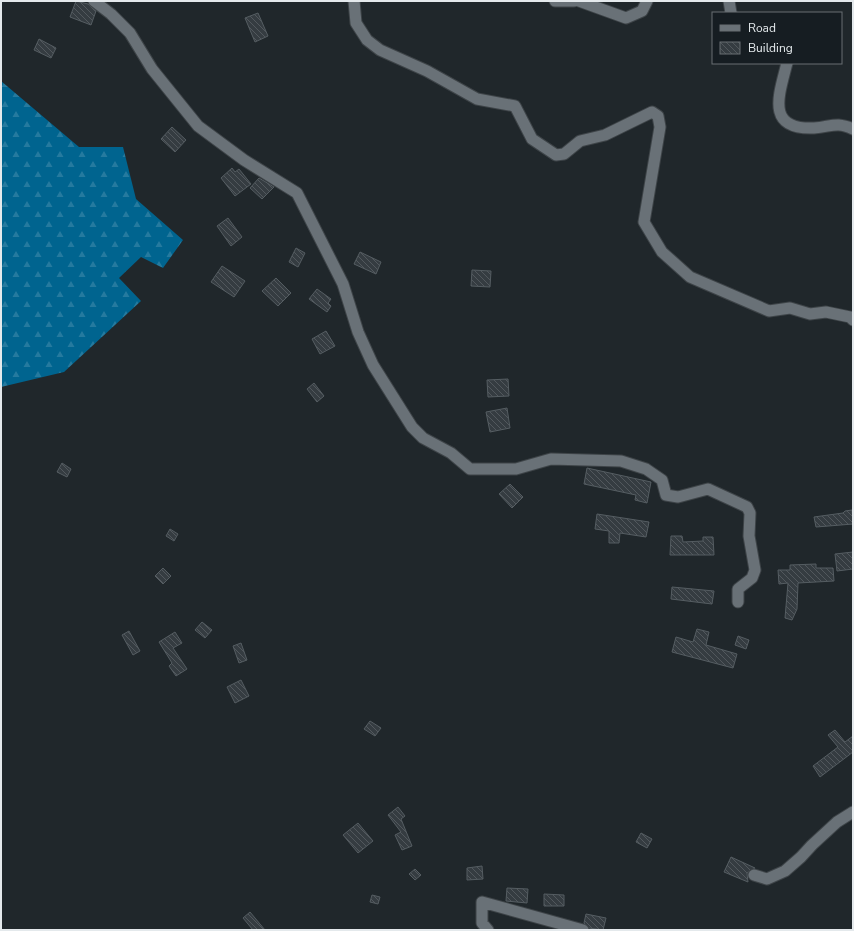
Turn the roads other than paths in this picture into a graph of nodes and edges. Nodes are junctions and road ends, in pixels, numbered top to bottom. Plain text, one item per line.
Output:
1 (94, 1) edge
2 (354, 1) edge
3 (555, 1) edge
4 (574, 1) edge
5 (579, 1) edge
6 (647, 1) edge
7 (729, 1) edge
8 (731, 12) edge
9 (787, 64) edge
10 (853, 129) edge
11 (853, 320) edge
12 (738, 602) dead end
13 (853, 812) edge
14 (754, 875) dead end
15 (488, 930) edge
16 (583, 930) edge

1 - 12 street
2 - 11 street
3 - 4 street
5 - 6 street
7 - 8 street
9 - 10 street
13 - 14 street
15 - 16 street

